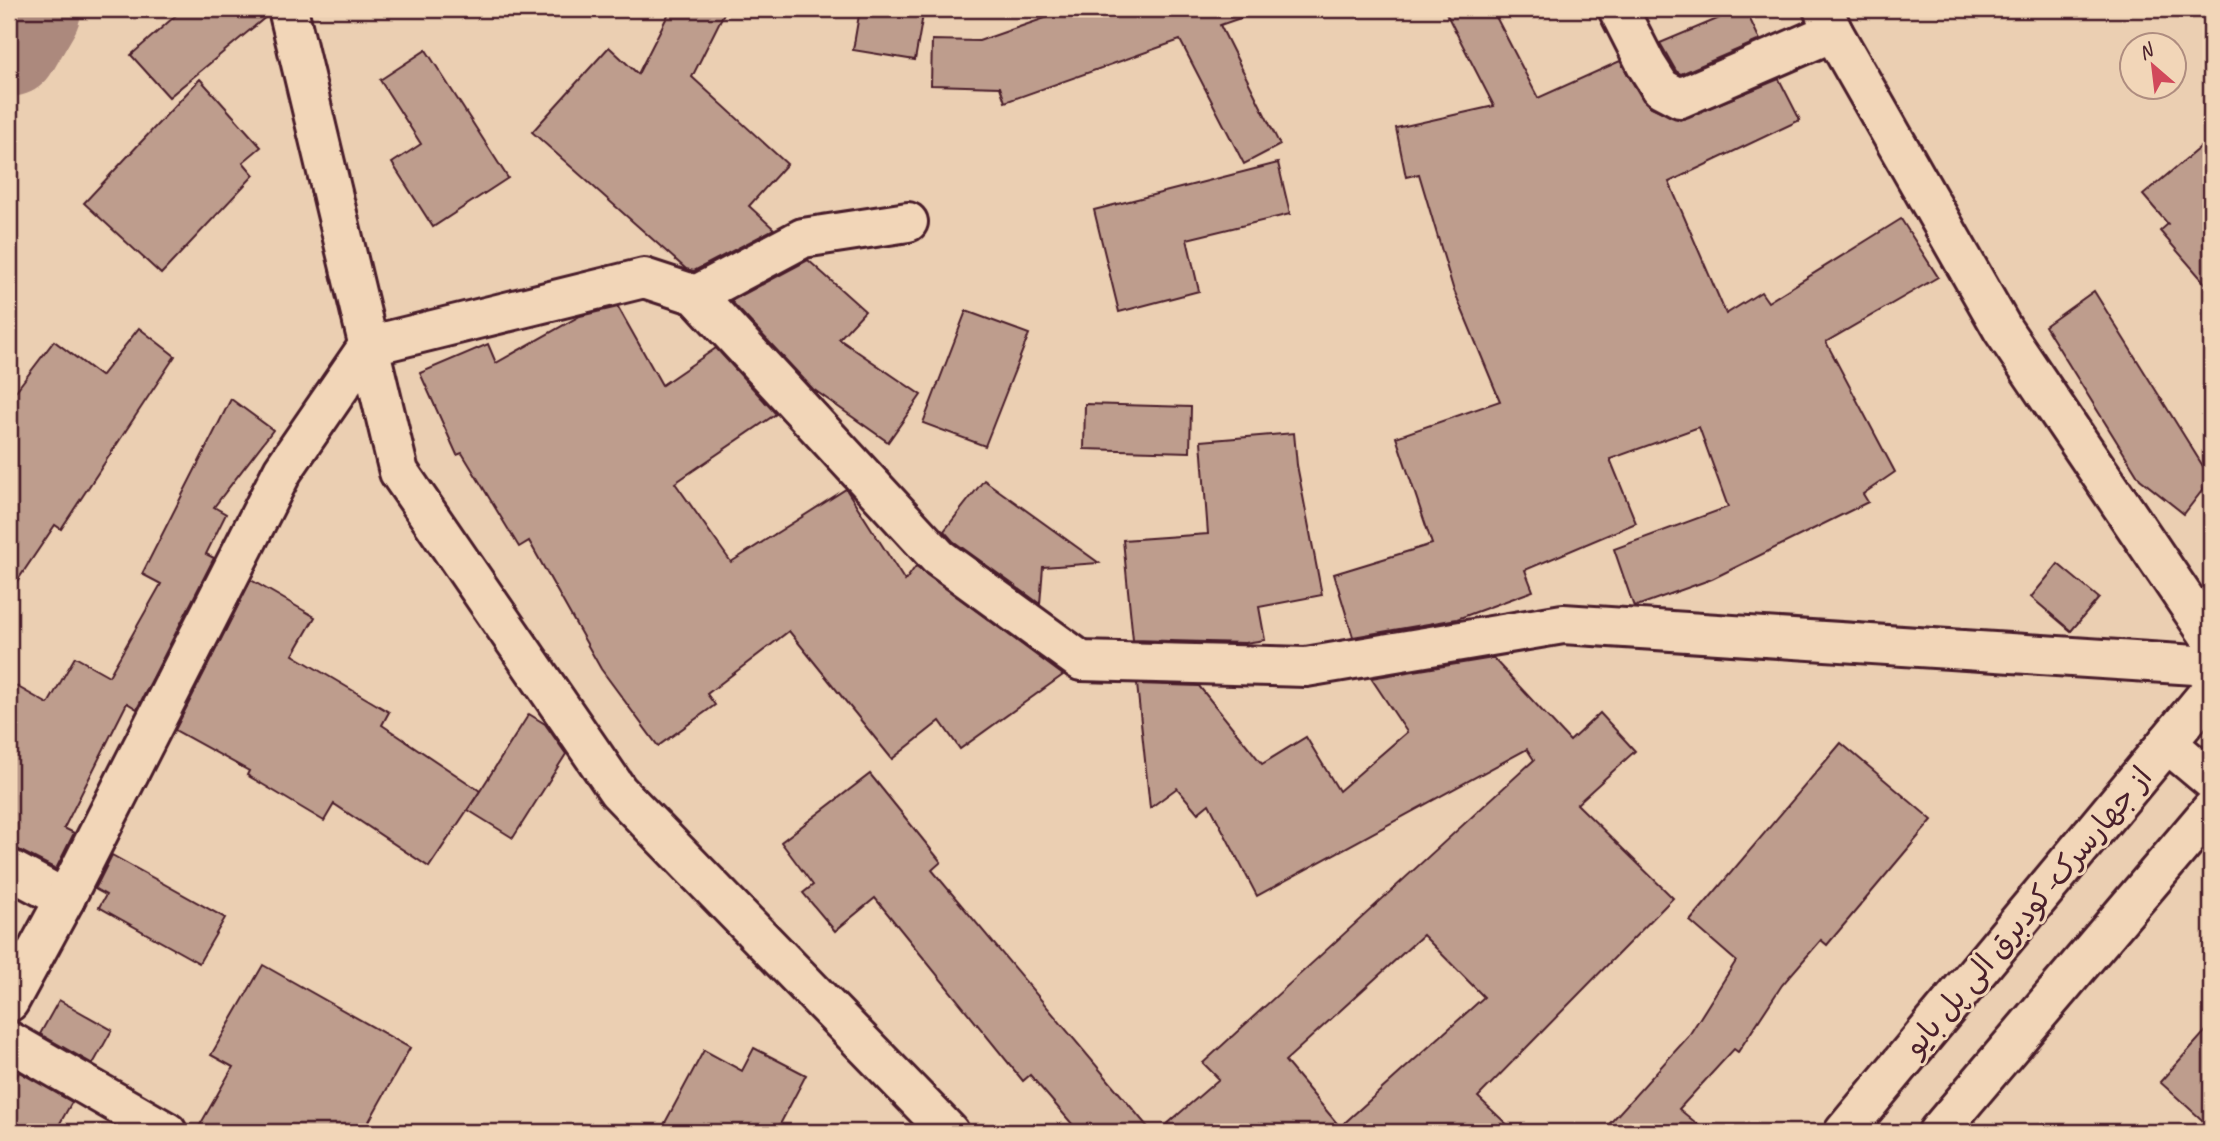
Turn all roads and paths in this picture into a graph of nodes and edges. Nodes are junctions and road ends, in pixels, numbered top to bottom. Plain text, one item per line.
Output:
1 (288, 9) edge
2 (1618, 9) edge
3 (1828, 20) edge
4 (908, 222) dead end
5 (696, 295) junction
6 (368, 346) junction
7 (2211, 638) edge
8 (2211, 666) edge
9 (2211, 690) edge
10 (2167, 743) junction
11 (2211, 780) edge
12 (2211, 810) edge
13 (9, 869) edge
14 (65, 899) junction
15 (9, 1002) edge
16 (9, 1041) edge
17 (166, 1132) edge
18 (949, 1132) edge
19 (1844, 1132) edge
20 (1938, 1132) edge

1 - 6 street
2 - 3 street
3 - 7 street
4 - 5 street
5 - 6 street
5 - 8 street
6 - 14 street
6 - 18 street
9 - 10 street, از جهارسرک-کودبرق الی پل بایو
10 - 11 street
10 - 19 street, از جهارسرک-کودبرق الی پل بایو
12 - 20 street
13 - 14 street
14 - 15 street
16 - 17 street

